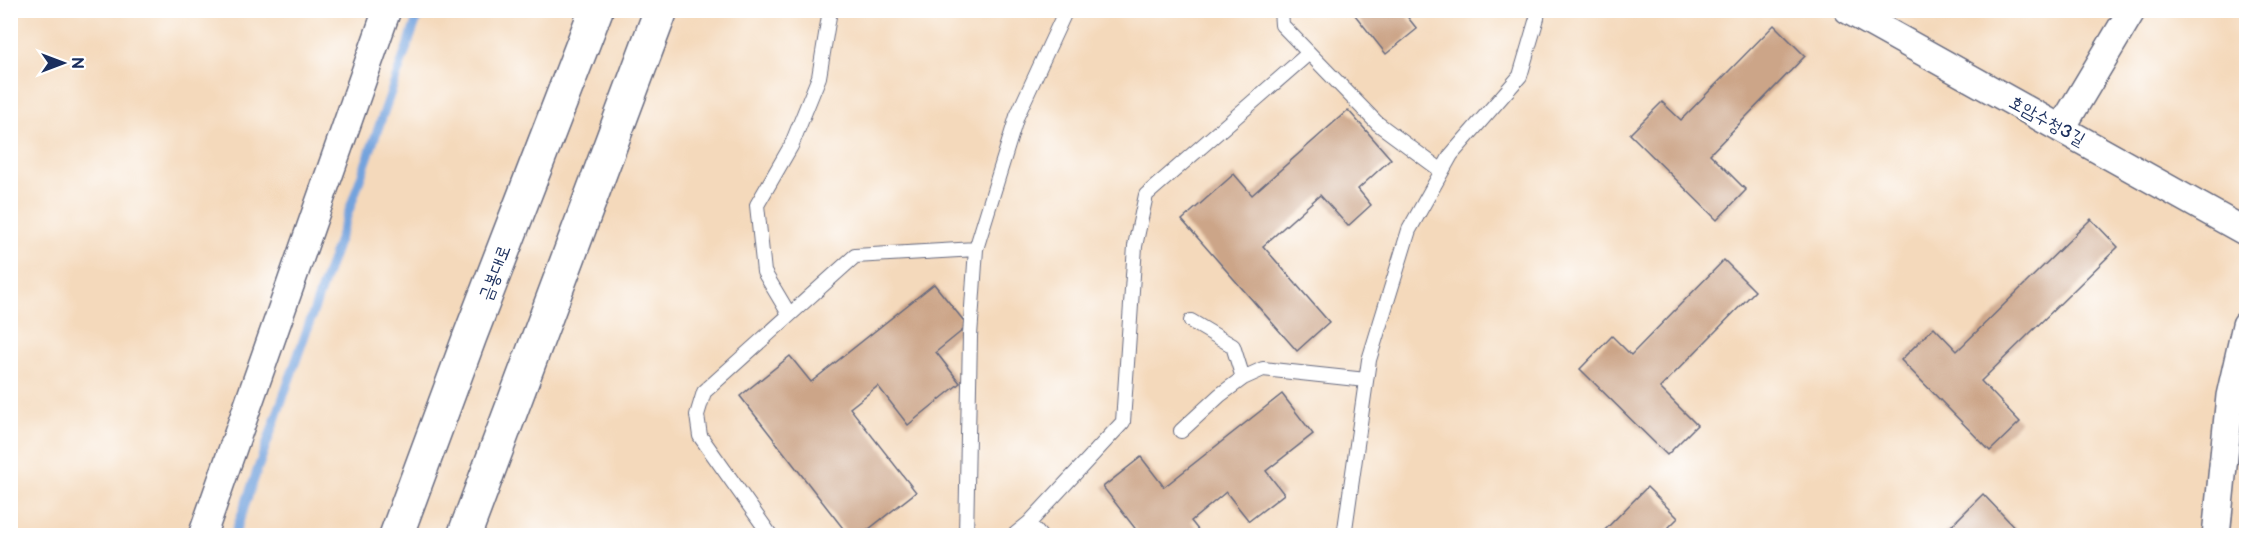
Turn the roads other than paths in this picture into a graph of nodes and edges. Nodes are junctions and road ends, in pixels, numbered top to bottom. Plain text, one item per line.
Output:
1 (387, 10) edge
2 (596, 10) edge
3 (661, 10) edge
4 (830, 10) edge
5 (1066, 10) edge
6 (1281, 10) edge
7 (1538, 10) edge
8 (2132, 10) edge
9 (1850, 11) edge
10 (1310, 53) junction
11 (2061, 129) junction
12 (1443, 171) junction
13 (2247, 232) edge
14 (976, 249) junction
15 (789, 314) junction
16 (1191, 321) dead end
17 (2247, 326) edge
18 (1243, 378) junction
19 (1366, 380) junction
20 (1181, 431) dead end
21 (1029, 523) junction
22 (202, 536) edge
23 (396, 536) edge
24 (464, 536) edge
25 (771, 536) edge
26 (966, 536) edge
27 (1013, 536) edge
28 (1040, 536) edge
29 (1344, 536) edge
30 (2216, 536) edge

1 - 22 street
2 - 23 street, 금봉대로
3 - 24 street
4 - 15 lane
5 - 14 lane
6 - 10 lane
7 - 12 lane
8 - 11 street
9 - 11 street, 호암수청3길
10 - 12 lane
10 - 21 lane
11 - 13 street, 호암수청3길
12 - 19 lane
14 - 15 lane
14 - 26 lane
15 - 25 lane
16 - 18 lane
17 - 30 street
18 - 19 lane
18 - 20 lane
19 - 29 lane
21 - 27 lane
21 - 28 lane

